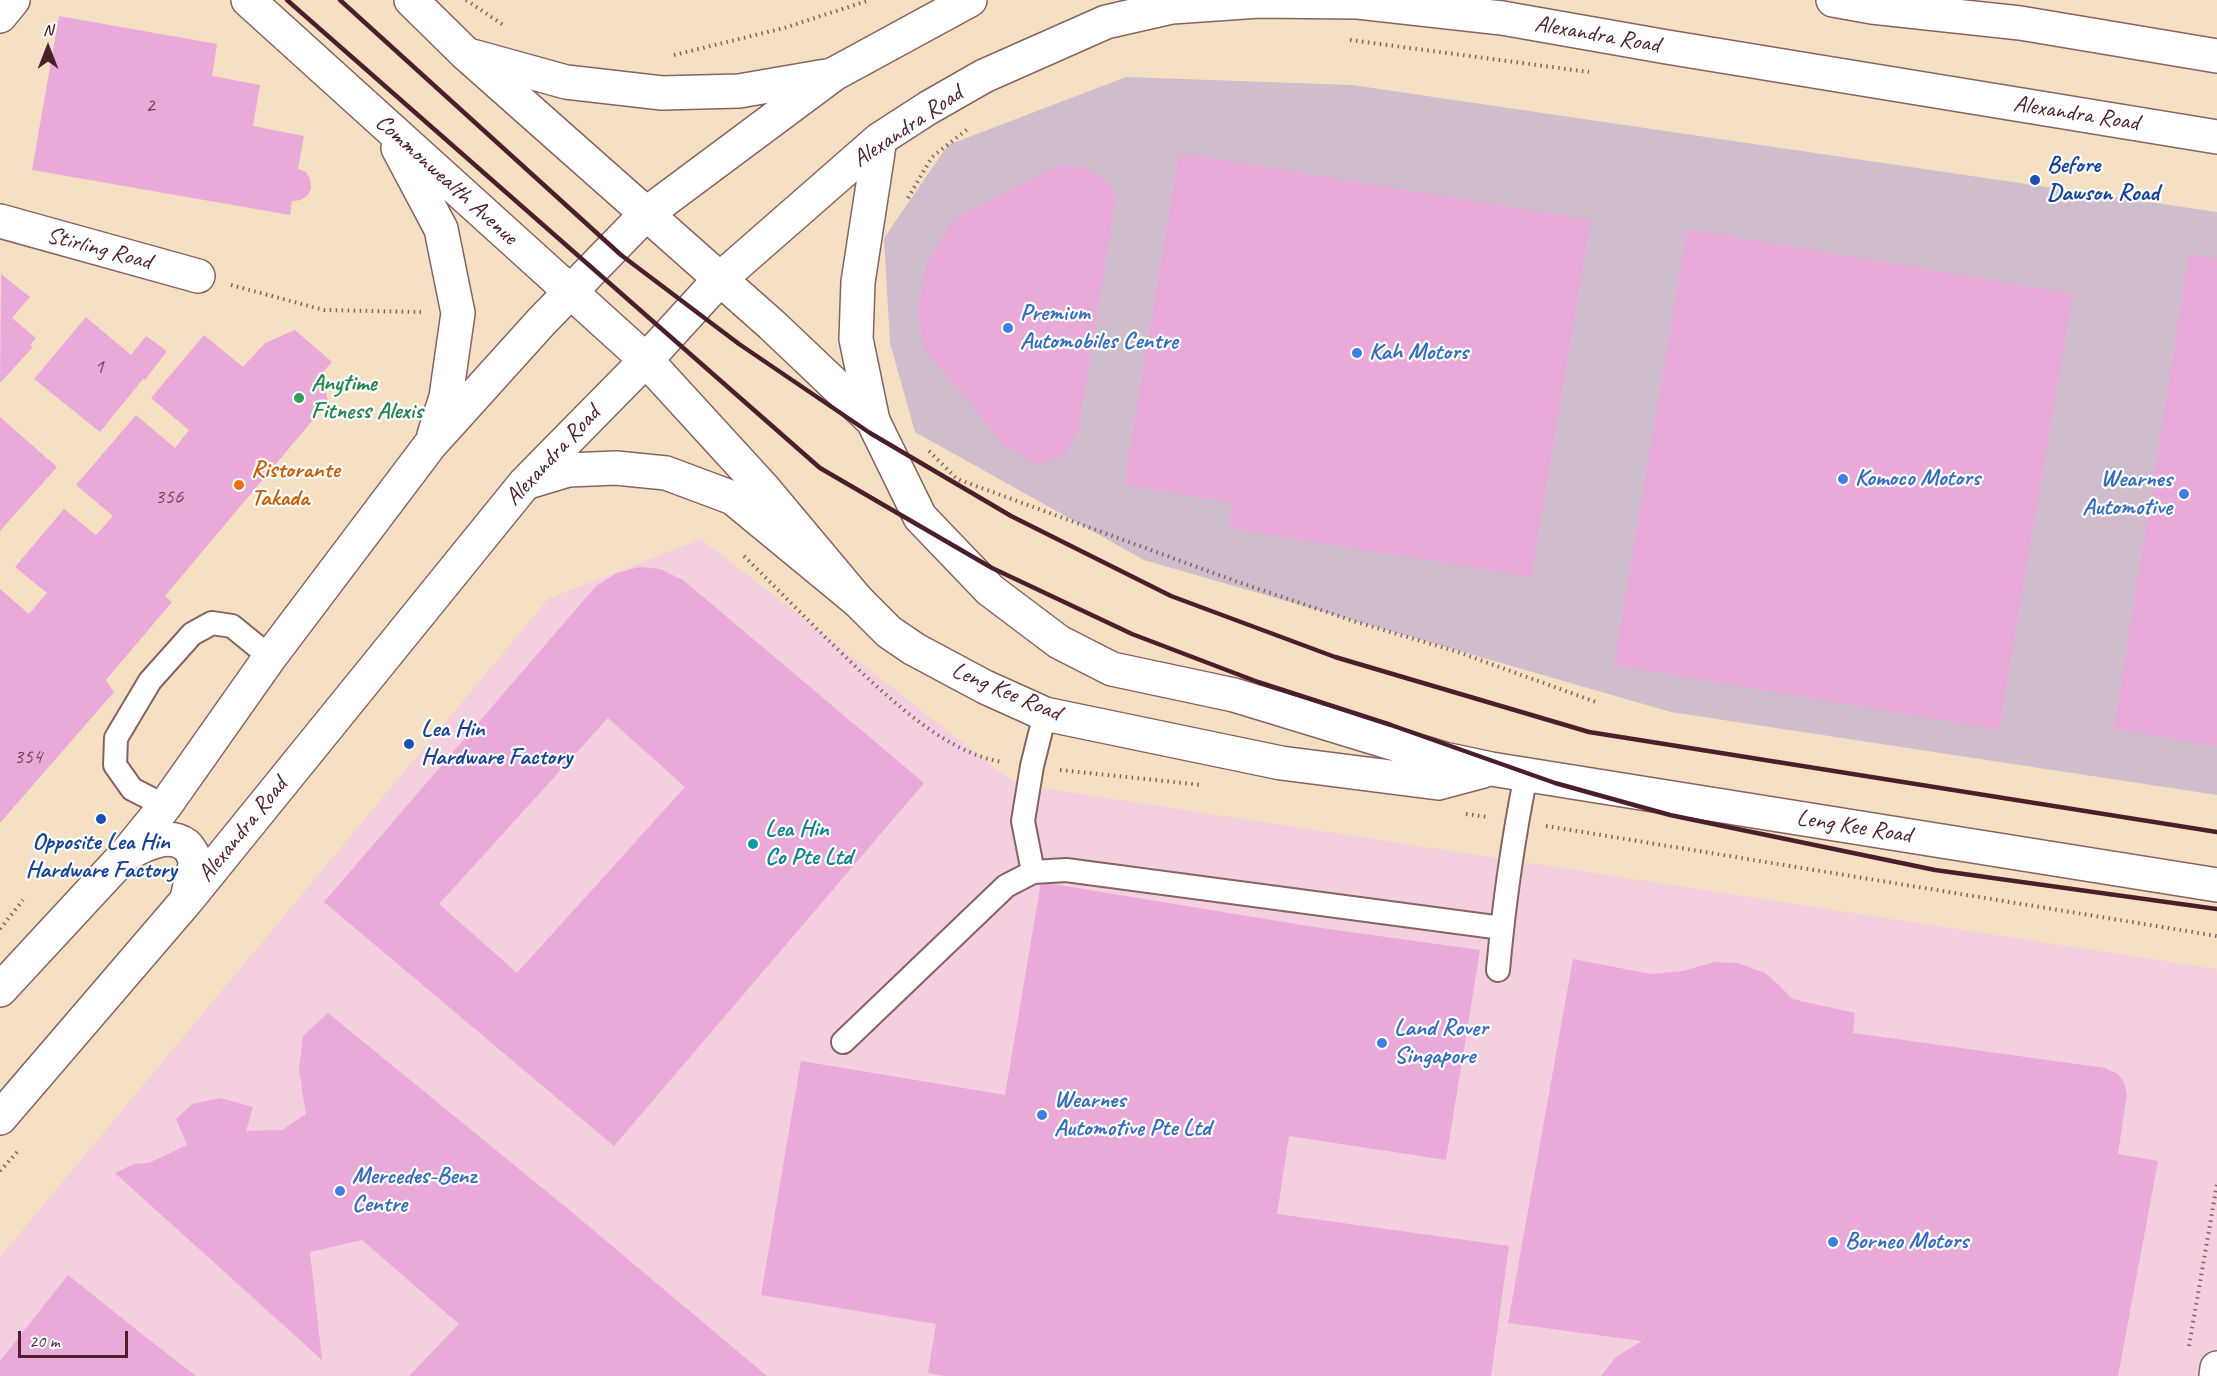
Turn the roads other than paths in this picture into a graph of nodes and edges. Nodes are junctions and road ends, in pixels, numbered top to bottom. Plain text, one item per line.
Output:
1 (13, 0) edge
2 (248, 0) edge
3 (411, 0) edge
4 (970, 0) edge
5 (1833, 0) edge
6 (1870, 3) edge
7 (0, 16) edge
8 (466, 54) junction
9 (2217, 56) edge
10 (834, 74) junction
11 (387, 126) junction
12 (2217, 137) edge
13 (880, 139) junction
14 (645, 214) junction
15 (0, 221) edge
16 (198, 276) road end
17 (720, 279) junction
18 (571, 292) junction
19 (645, 360) junction
20 (873, 421) junction
21 (430, 445) junction
22 (525, 483) junction
23 (858, 601) junction
24 (270, 657) junction
25 (1045, 714) junction
26 (1491, 769) junction
27 (1526, 775) junction
28 (165, 806) junction
29 (126, 854) junction
30 (1033, 872) junction
31 (2217, 885) edge
32 (187, 900) junction
33 (1502, 928) junction
34 (1498, 970) dead end
35 (0, 990) edge
36 (843, 1042) dead end
37 (0, 1118) edge
38 (2217, 1368) edge
39 (2216, 1376) edge

1 - 7 main road
2 - 11 main road, Commonwealth Avenue
3 - 8 main road
4 - 10 main road
5 - 6 main road
6 - 9 main road
8 - 10 main road
8 - 14 main road
10 - 14 main road
11 - 18 main road, Commonwealth Avenue
11 - 21 main road
12 - 13 main road, Alexandra Road
13 - 17 main road, Alexandra Road
13 - 20 main road
14 - 17 main road
14 - 18 main road
15 - 16 main road, Stirling Road
17 - 19 main road, Alexandra Road
17 - 20 main road, Leng Kee Road
18 - 19 main road, Commonwealth Avenue
18 - 21 main road
19 - 22 main road, Alexandra Road
19 - 23 main road, Leng Kee Road
20 - 26 main road, Leng Kee Road
21 - 24 main road
22 - 23 main road
22 - 32 main road, Alexandra Road
23 - 25 main road, Leng Kee Road
24 - 28 main road
24 - 28 lane
25 - 26 main road, Leng Kee Road
25 - 30 lane
26 - 27 main road, Leng Kee Road
27 - 31 main road, Leng Kee Road
27 - 33 lane
28 - 29 main road
29 - 32 main road
29 - 35 main road
30 - 33 lane
30 - 36 lane
32 - 37 main road, Alexandra Road
33 - 34 lane
38 - 39 main road

